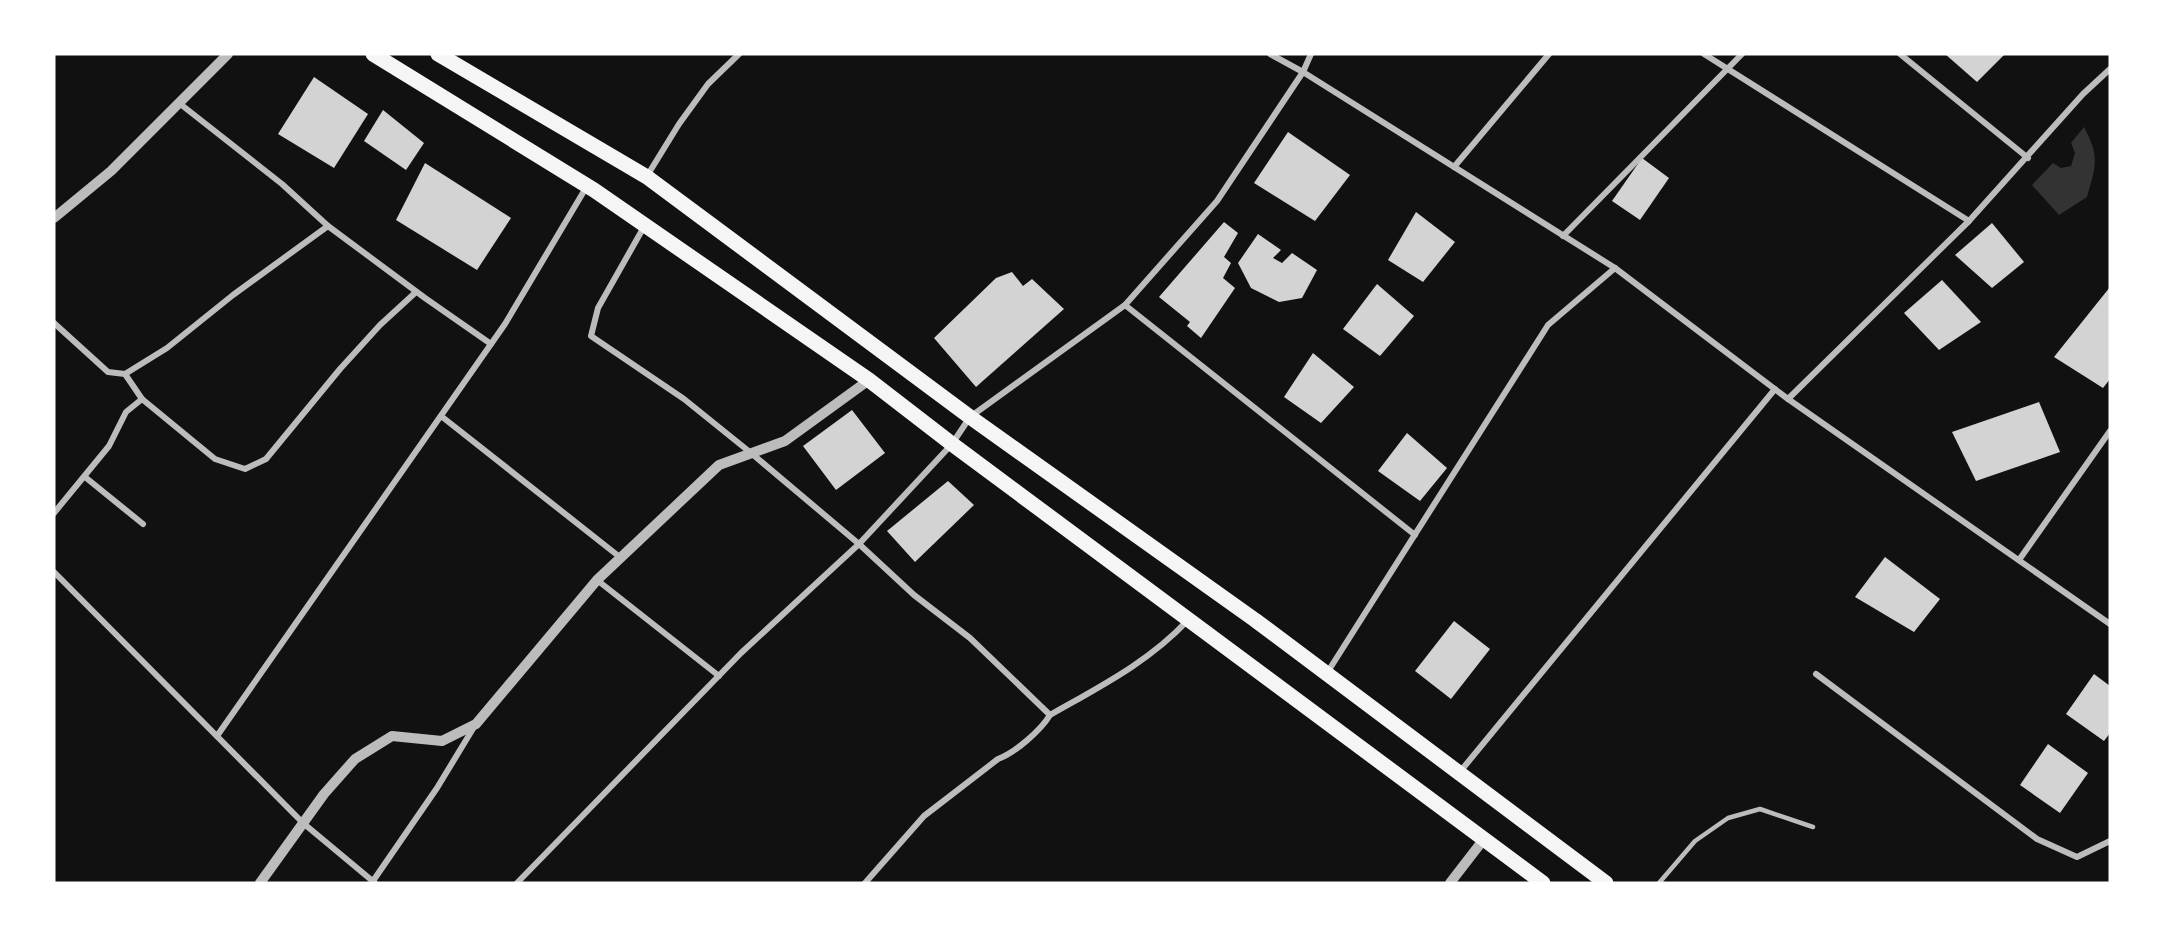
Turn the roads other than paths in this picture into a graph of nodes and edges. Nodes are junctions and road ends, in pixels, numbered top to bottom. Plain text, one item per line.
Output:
1 (228, 54) edge
2 (373, 54) edge
3 (438, 54) edge
4 (739, 54) edge
5 (1270, 54) edge
6 (1311, 54) edge
7 (1549, 54) edge
8 (1704, 54) edge
9 (1742, 54) edge
10 (1900, 54) edge
11 (2110, 69) edge
12 (1727, 70) junction
13 (1303, 72) junction
14 (179, 103) junction
15 (2028, 158) junction
16 (1454, 167) junction
17 (647, 177) junction
18 (587, 186) junction
19 (54, 218) edge
20 (1969, 221) junction
21 (645, 225) junction
22 (328, 226) junction
23 (1563, 236) junction
24 (1615, 268) junction
25 (416, 292) junction
26 (1125, 305) junction
27 (54, 323) edge
28 (491, 344) junction
29 (125, 374) junction
30 (869, 380) junction
31 (1775, 389) junction
32 (142, 399) junction
33 (1788, 399) junction
34 (441, 416) junction
35 (970, 417) junction
36 (2110, 431) edge
37 (952, 444) junction
38 (751, 453) junction
39 (85, 477) junction
40 (54, 513) edge
41 (143, 524) dead end
42 (1415, 535) junction
43 (860, 544) junction
44 (621, 558) junction
45 (2019, 560) junction
46 (54, 572) edge
47 (597, 580) junction
48 (1189, 620) junction
49 (2110, 624) edge
50 (1326, 674) junction
51 (1816, 674) dead end
52 (719, 676) junction
53 (1050, 715) junction
54 (476, 724) junction
55 (217, 736) junction
56 (1459, 773) junction
57 (303, 823) junction
58 (1813, 827) dead end
59 (1484, 839) junction
60 (2110, 841) edge
61 (374, 882) edge
62 (260, 883) edge
63 (517, 883) edge
64 (865, 883) edge
65 (1450, 883) edge
66 (1543, 883) edge
67 (1606, 883) edge
68 (1659, 883) edge

1 - 14 street
2 - 18 highway
3 - 17 highway
4 - 17 street
5 - 13 street
6 - 13 street
7 - 16 street
8 - 12 street
9 - 12 street
10 - 15 street
11 - 15 street
12 - 20 street
12 - 23 street
13 - 16 street
13 - 26 street
14 - 19 street
14 - 22 street
15 - 20 street
16 - 23 street
17 - 35 highway
18 - 21 highway
18 - 28 street
20 - 33 street
21 - 30 highway
21 - 38 street
22 - 25 street
22 - 29 street
23 - 24 street
24 - 31 street
24 - 42 street
25 - 28 street
25 - 32 street
26 - 35 street
26 - 42 street
27 - 29 street
28 - 34 street
29 - 32 street
30 - 37 highway
30 - 38 street
31 - 33 street
31 - 56 street
32 - 39 street
33 - 45 street
34 - 44 street
34 - 55 street
35 - 37 street
35 - 50 highway
36 - 45 street
37 - 43 street
37 - 48 highway
38 - 43 street
38 - 44 street
39 - 40 street
39 - 41 street
42 - 50 street
43 - 52 street
43 - 53 street
44 - 47 street
45 - 49 street
46 - 55 street
47 - 52 street
47 - 54 street
48 - 53 street
48 - 59 highway
50 - 56 highway
51 - 60 street
52 - 63 street
53 - 64 street
54 - 57 street
54 - 61 street
55 - 57 street
56 - 67 highway
57 - 61 street
57 - 62 street
58 - 68 lane
59 - 65 street
59 - 66 highway

